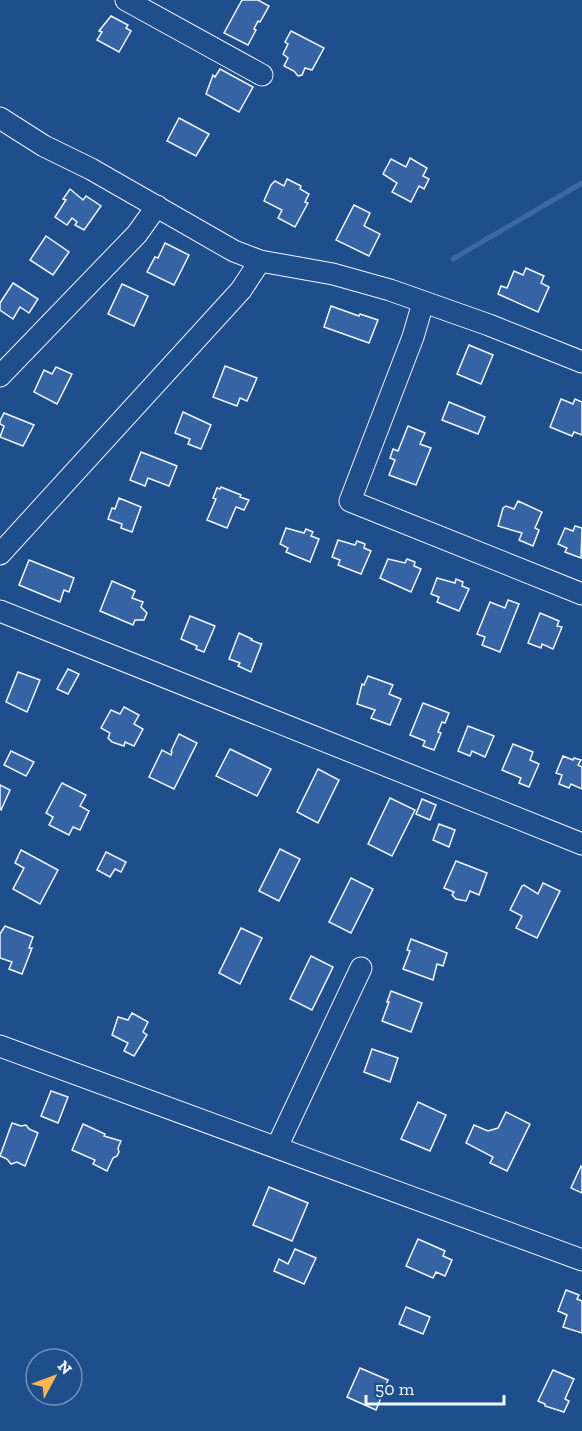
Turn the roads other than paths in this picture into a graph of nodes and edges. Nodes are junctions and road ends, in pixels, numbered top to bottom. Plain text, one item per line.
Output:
1 (126, 0) edge
2 (262, 75) dead end
3 (0, 118) edge
4 (157, 206) junction
5 (260, 261) junction
6 (423, 303) junction
7 (582, 362) edge
8 (0, 376) edge
9 (0, 554) edge
10 (582, 594) edge
11 (0, 611) edge
12 (582, 844) edge
13 (361, 968) dead end
14 (0, 1046) edge
15 (277, 1147) junction
16 (582, 1260) edge

1 - 2 street
3 - 4 street
4 - 5 street
4 - 8 street
5 - 6 street
5 - 9 street
6 - 7 street
6 - 10 street
11 - 12 street
13 - 15 street
14 - 15 street
15 - 16 street

